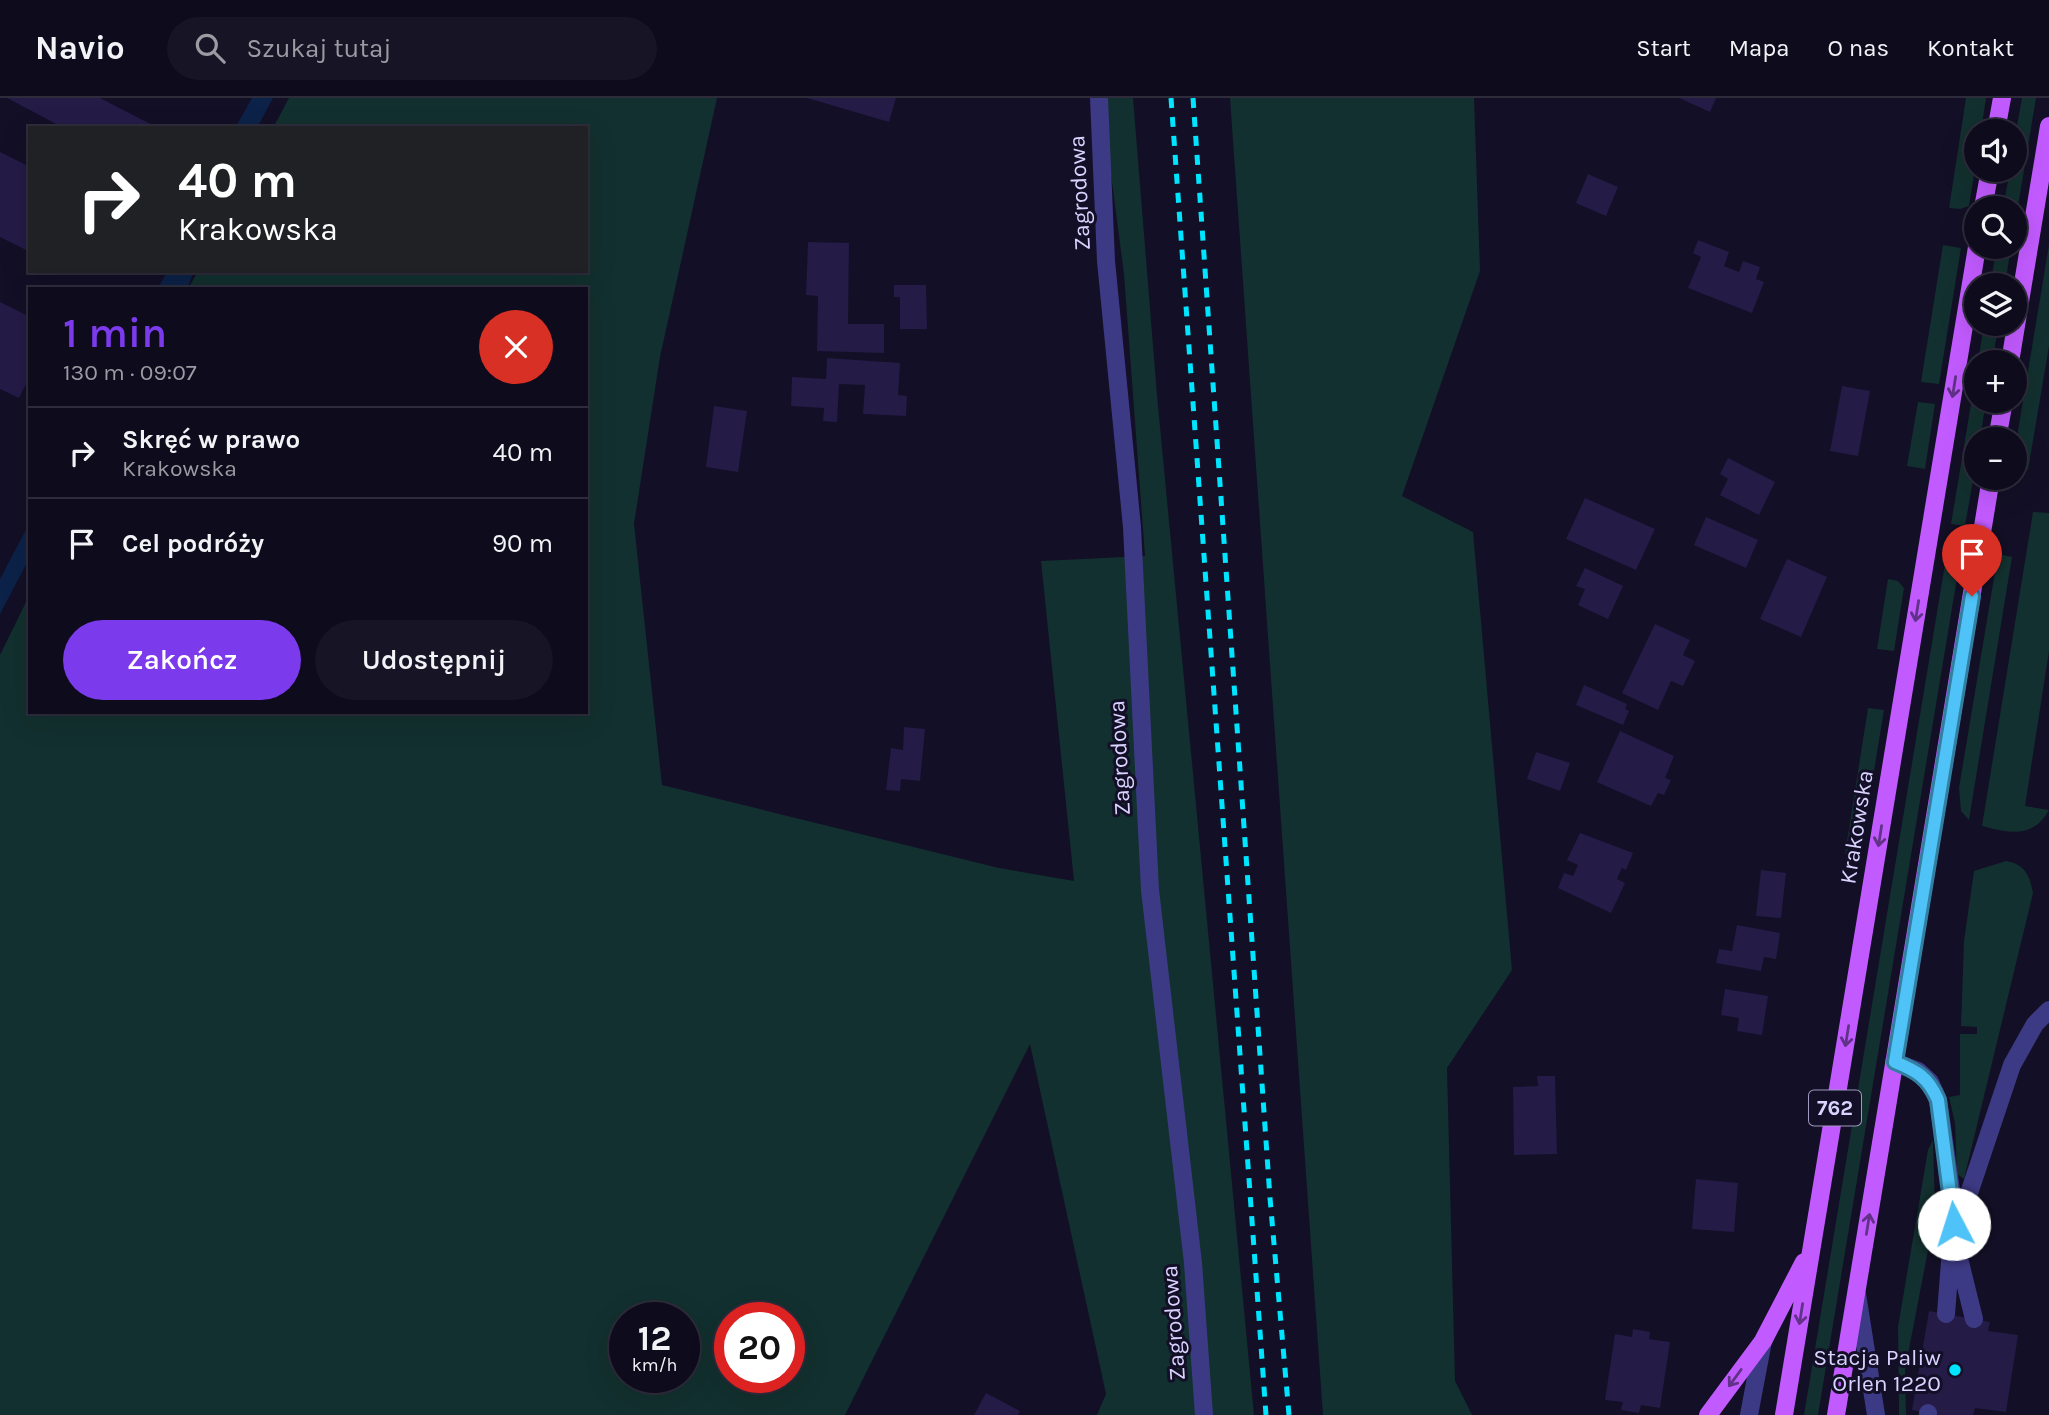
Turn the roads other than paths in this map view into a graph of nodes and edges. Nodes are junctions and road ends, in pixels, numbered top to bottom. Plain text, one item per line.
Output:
1 (1099, 98) edge
2 (2001, 98) edge
3 (1998, 119) edge
4 (2049, 126) edge
5 (1975, 259) edge
6 (2012, 350) edge
7 (1989, 490) edge
8 (2049, 1010) edge
9 (1895, 1062) junction
10 (1949, 1181) junction
11 (1974, 1184) junction
12 (1954, 1238) junction
13 (1812, 1247) junction
14 (1857, 1292) junction
15 (1946, 1314) dead end
16 (1974, 1319) dead end
17 (1763, 1341) junction
18 (1204, 1415) edge
19 (1708, 1415) edge
20 (1749, 1415) edge
21 (1784, 1415) edge
22 (1836, 1415) edge
23 (1876, 1415) edge

1 - 18 street, Zagrodowa
2 - 3 main road
4 - 6 main road
5 -> 13 main road, Krakowska / 762
7 - 9 main road, 762
8 - 11 street
9 - 10 street
14 -> 9 main road, 762
10 - 11 street
10 - 12 street
11 - 12 street
12 - 15 street
12 - 16 street
13 - 17 main road
13 -> 21 main road, Krakowska / 762
14 - 22 main road, 762
14 - 23 street
17 -> 19 main road
17 - 20 street

